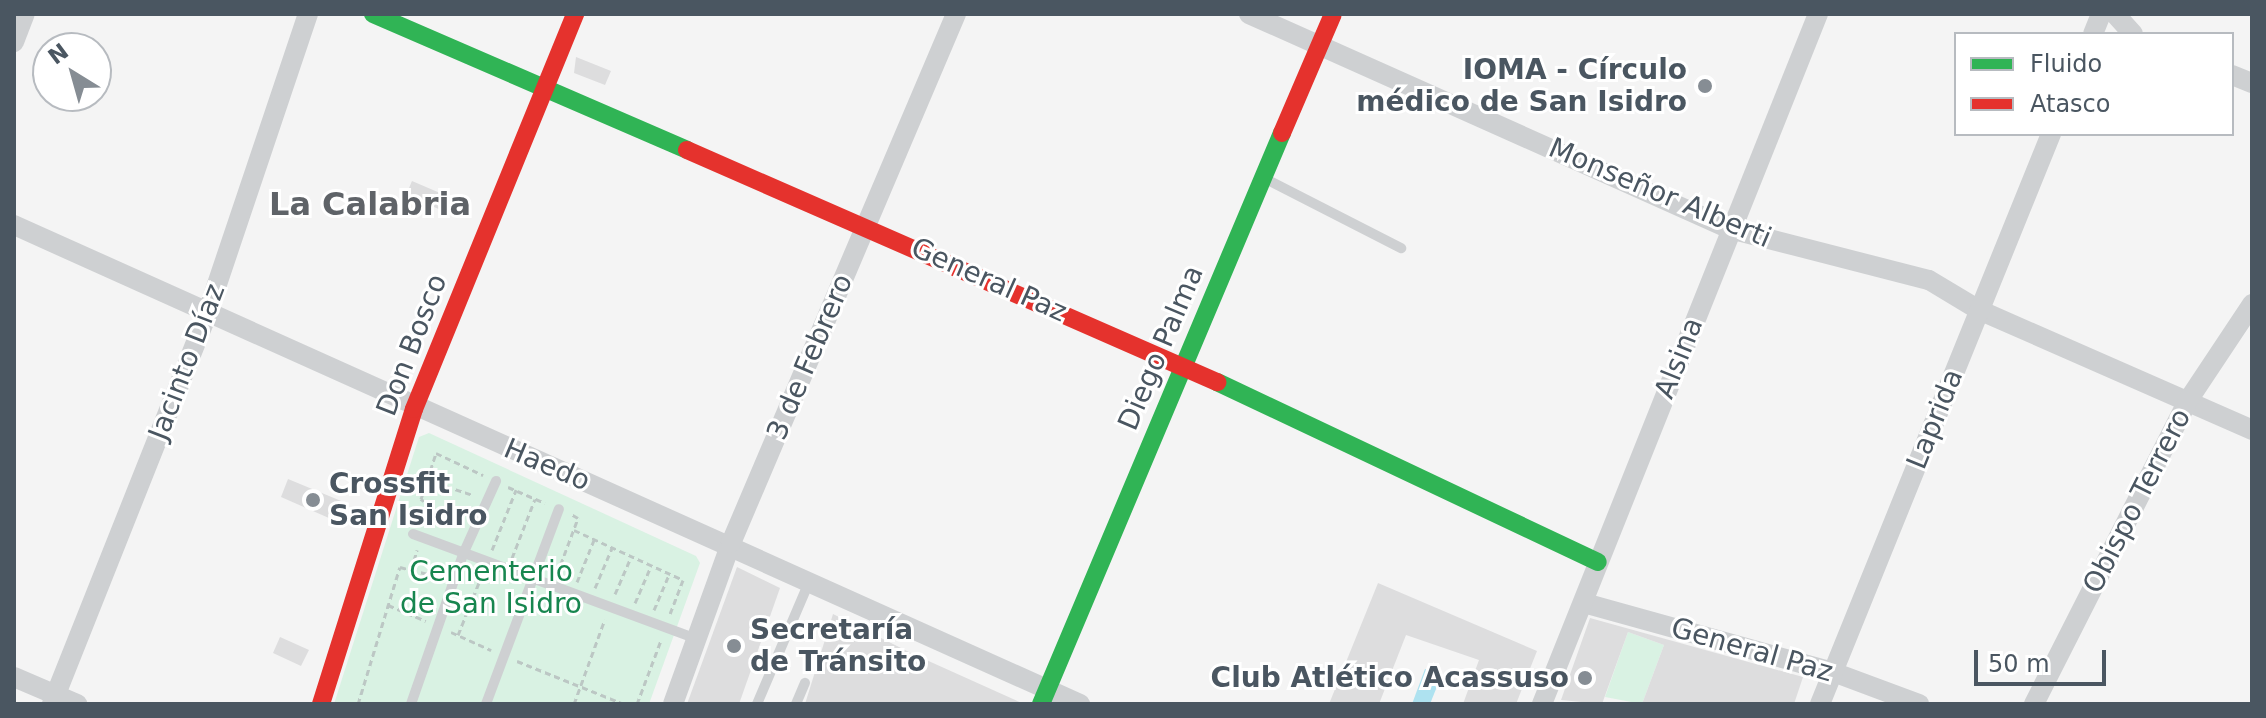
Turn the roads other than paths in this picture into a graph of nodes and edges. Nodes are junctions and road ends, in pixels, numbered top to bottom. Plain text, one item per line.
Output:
1 (25, 14) edge
2 (308, 14) edge
3 (373, 14) edge
4 (575, 14) edge
5 (956, 14) edge
6 (1249, 14) edge
7 (1333, 14) edge
8 (1818, 14) edge
9 (2115, 14) edge
10 (2131, 32) edge
11 (14, 42) edge
12 (1321, 46) junction
13 (545, 86) junction
14 (2050, 136) edge
15 (1264, 178) junction
16 (14, 225) edge
17 (866, 225) junction
18 (1730, 229) junction
19 (1401, 248) dead end
20 (2252, 304) edge
21 (1979, 310) junction
22 (207, 314) junction
23 (1184, 366) junction
24 (2187, 402) junction
25 (414, 409) junction
26 (2252, 430) edge
27 (496, 481) dead end
28 (559, 509) dead end
29 (413, 534) dead end
30 (731, 543) junction
31 (464, 552) junction
32 (1598, 562) junction
33 (531, 577) junction
34 (810, 580) junction
35 (1584, 603) junction
36 (697, 639) junction
37 (1833, 672) junction
38 (14, 677) edge
39 (805, 683) dead end
40 (1044, 697) edge
41 (54, 699) edge
42 (77, 704) edge
43 (321, 704) edge
44 (411, 704) edge
45 (486, 704) edge
46 (673, 704) edge
47 (757, 704) edge
48 (796, 704) edge
49 (1080, 704) edge
50 (1542, 704) edge
51 (1820, 704) edge
52 (1919, 704) edge
53 (2034, 704) edge

1 - 11 street
2 - 22 street, Jacinto Díaz
3 - 13 street, General Paz
4 - 13 street, Don Bosco
5 - 17 street, 3 de Febrero
6 - 12 street, Monseñor Alberti
7 - 12 street, Diego Palma
8 - 18 street, Alsina
9 - 10 street
12 - 15 street, Diego Palma
12 - 18 street, Monseñor Alberti
13 - 17 street, General Paz
13 - 25 street, Don Bosco
14 - 21 street, Laprida
15 - 19 lane
15 - 23 street, Diego Palma
16 - 22 street, Haedo
17 - 23 street, General Paz
17 - 30 street, 3 de Febrero
18 - 21 street, Monseñor Alberti
18 - 32 street, Alsina
20 - 24 street, Obispo Terrero
21 - 24 street, Monseñor Alberti
21 - 37 street, Laprida
22 - 25 street, Haedo
22 - 41 street, Jacinto Díaz
23 - 32 street, General Paz
23 - 40 street, Diego Palma
24 - 26 street, Monseñor Alberti
24 - 53 street, Obispo Terrero
25 - 30 street, Haedo
25 - 43 street, Don Bosco
27 - 31 lane
28 - 33 lane
29 - 31 lane
30 - 34 street, Haedo
30 - 36 street, 3 de Febrero
31 - 33 lane
31 - 44 lane
32 - 35 street, Alsina
33 - 36 lane
33 - 45 lane
34 - 40 street, Haedo
34 - 47 lane
35 - 37 street, General Paz
35 - 50 street, Alsina
36 - 46 street, 3 de Febrero
37 - 51 street, Laprida
37 - 52 street, General Paz
38 - 41 street
39 - 48 lane
40 - 49 street, Haedo
41 - 42 street

